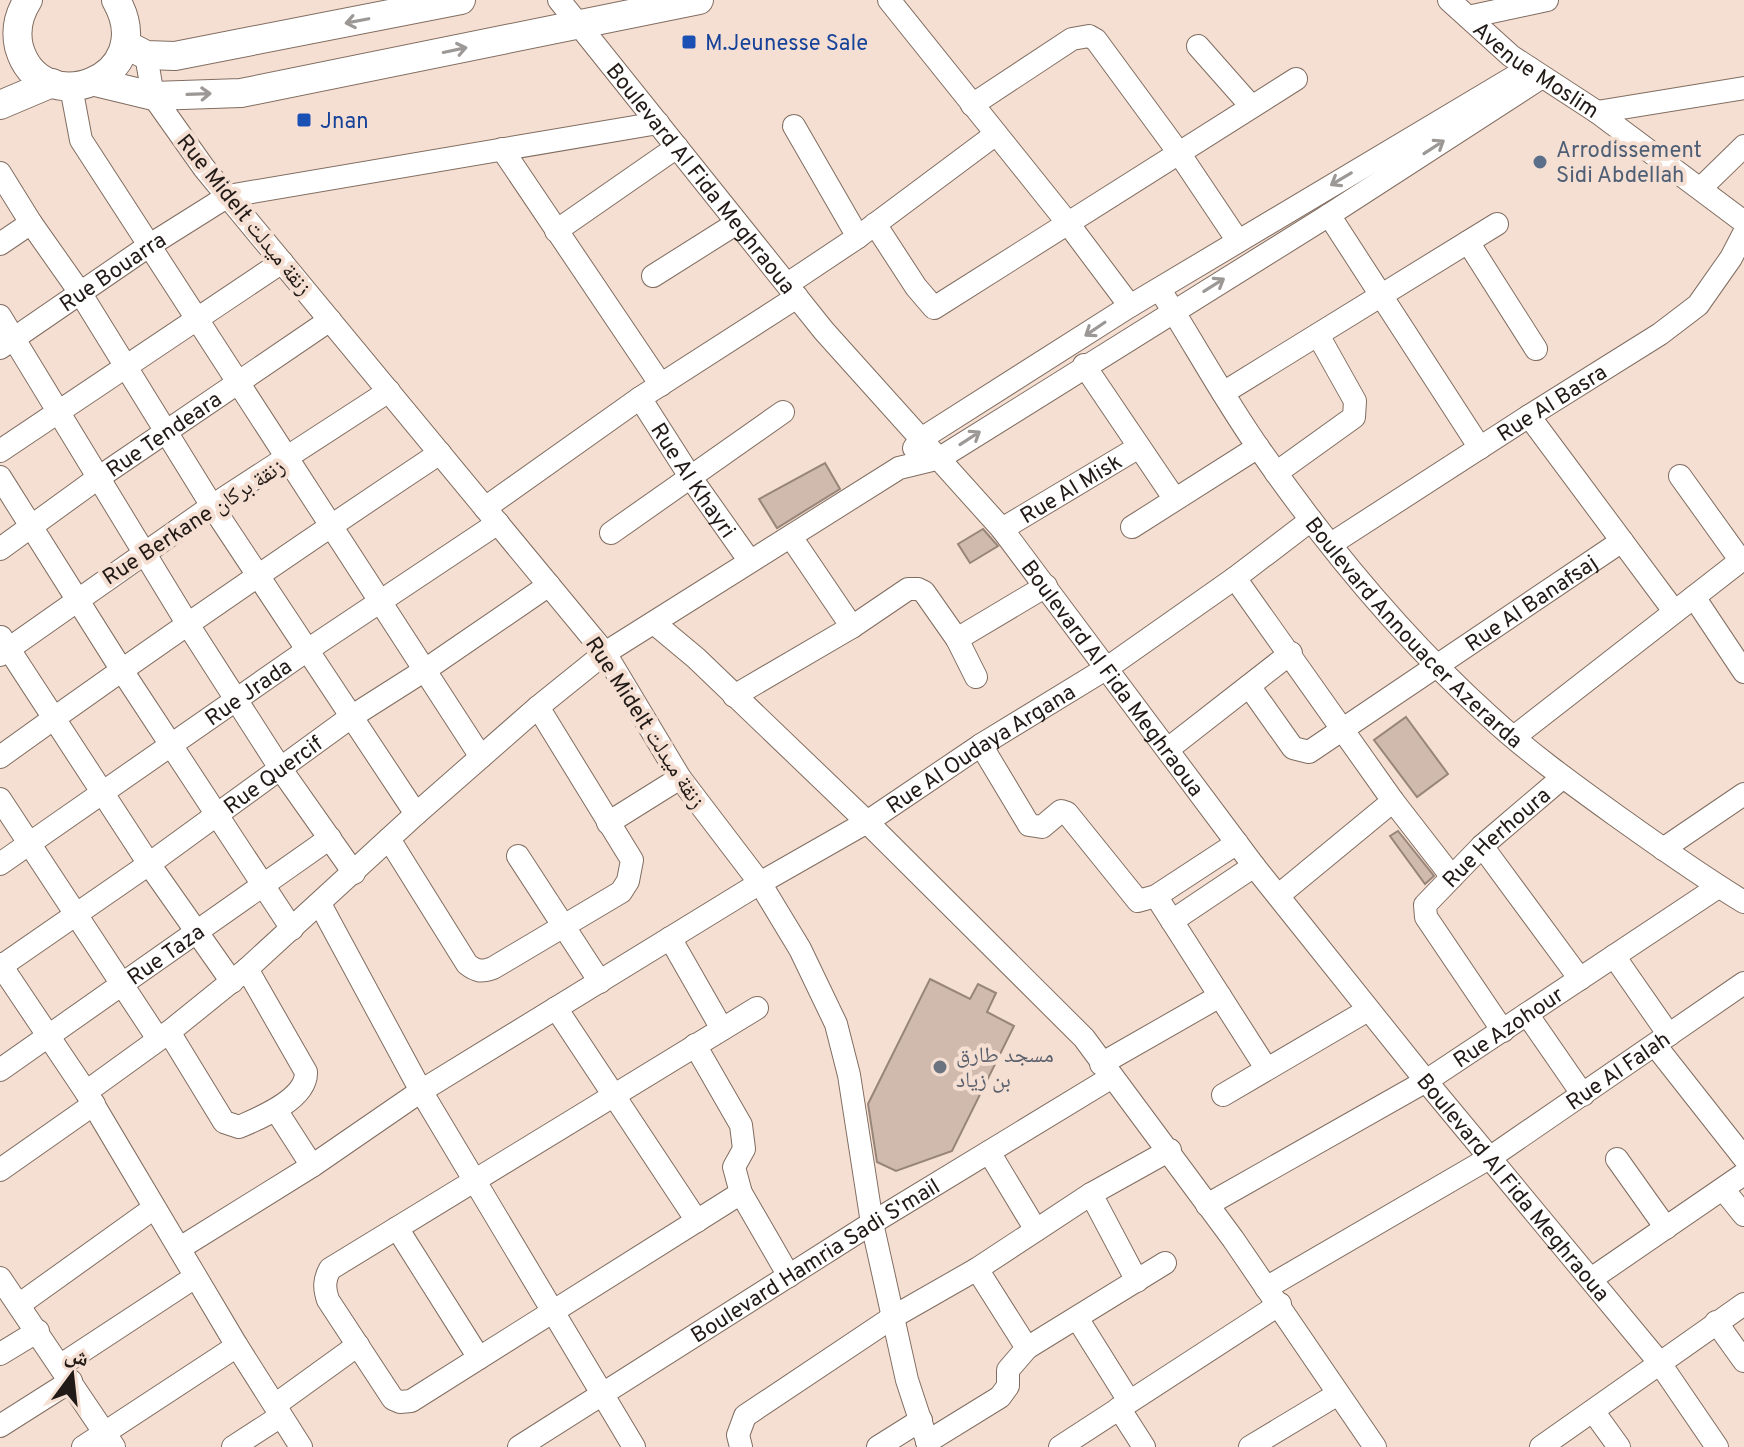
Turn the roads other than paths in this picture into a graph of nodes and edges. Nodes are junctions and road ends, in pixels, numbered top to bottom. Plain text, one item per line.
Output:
1 (116, 0) edge
2 (461, 0) edge
3 (559, 0) edge
4 (699, 0) edge
5 (889, 0) edge
6 (1449, 0) edge
7 (1547, 0) edge
8 (21, 2) edge
9 (1468, 17) junction
10 (578, 26) junction
11 (1198, 46) dead end
12 (136, 49) junction
13 (1535, 72) junction
14 (1296, 79) dead end
15 (73, 84) junction
16 (1744, 88) edge
17 (153, 96) junction
18 (0, 105) edge
19 (972, 105) junction
20 (1251, 106) junction
21 (1597, 112) junction
22 (658, 123) junction
23 (794, 126) dead end
24 (996, 134) junction
25 (1744, 146) edge
26 (677, 147) junction
27 (502, 149) junction
28 (1179, 153) junction
29 (0, 173) edge
30 (1701, 188) junction
31 (228, 196) junction
32 (1329, 215) junction
33 (1067, 222) junction
34 (1744, 222) edge
35 (31, 223) junction
36 (737, 223) junction
37 (1497, 224) dead end
38 (556, 231) junction
39 (867, 231) junction
40 (1744, 233) edge
41 (1238, 241) junction
42 (1468, 242) junction
43 (0, 244) edge
44 (150, 245) junction
45 (282, 262) junction
46 (653, 276) dead end
47 (793, 290) junction
48 (1160, 290) junction
49 (81, 294) junction
50 (1381, 296) junction
51 (1130, 306) junction
52 (1173, 311) junction
53 (0, 316) edge
54 (199, 318) junction
55 (330, 320) junction
56 (1318, 335) junction
57 (7, 343) edge
58 (1536, 349) dead end
59 (1084, 365) junction
60 (125, 366) junction
61 (239, 382) junction
62 (661, 385) junction
63 (389, 391) junction
64 (1223, 393) junction
65 (640, 398) junction
66 (57, 412) junction
67 (783, 412) dead end
68 (1529, 416) junction
69 (166, 432) junction
70 (921, 439) junction
71 (1139, 447) junction
72 (1258, 447) junction
73 (1480, 448) junction
74 (0, 451) edge
75 (440, 453) junction
76 (289, 458) junction
77 (940, 458) junction
78 (899, 468) junction
79 (1276, 473) junction
80 (1680, 476) dead end
81 (0, 477) edge
82 (98, 478) junction
83 (691, 478) junction
84 (1174, 498) junction
85 (212, 506) junction
86 (491, 515) junction
87 (1311, 520) junction
88 (31, 526) junction
89 (330, 526) junction
90 (1132, 527) dead end
91 (1002, 529) junction
92 (611, 533) dead end
93 (791, 537) junction
94 (1622, 541) junction
95 (1331, 544) junction
96 (0, 549) edge
97 (144, 554) junction
98 (1742, 559) edge
99 (749, 560) junction
100 (258, 575) junction
101 (1235, 578) junction
102 (549, 585) junction
103 (1046, 586) junction
104 (78, 597) junction
105 (1694, 597) junction
106 (379, 602) junction
107 (1674, 611) junction
108 (187, 623) junction
109 (654, 623) junction
110 (852, 627) junction
111 (957, 639) junction
112 (3, 646) edge
113 (306, 651) junction
114 (605, 653) junction
115 (1291, 653) junction
116 (1439, 666) junction
117 (1107, 668) junction
118 (425, 670) junction
119 (123, 672) junction
120 (1744, 672) edge
121 (976, 677) dead end
122 (1249, 686) junction
123 (734, 696) junction
124 (236, 700) junction
125 (538, 707) junction
126 (55, 717) junction
127 (351, 717) junction
128 (1344, 730) junction
129 (1514, 737) junction
130 (171, 745) junction
131 (981, 745) junction
132 (1168, 749) junction
133 (0, 757) edge
134 (481, 757) junction
135 (280, 768) junction
136 (1563, 777) junction
137 (680, 778) junction
138 (100, 792) junction
139 (1744, 794) edge
140 (0, 799) edge
141 (1393, 801) junction
142 (416, 814) junction
143 (217, 815) junction
144 (867, 822) junction
145 (608, 823) junction
146 (330, 838) junction
147 (389, 839) junction
148 (29, 843) junction
149 (1237, 843) junction
150 (1482, 846) junction
151 (1663, 849) junction
152 (518, 856) dead end
153 (0, 864) edge
154 (149, 864) junction
155 (1254, 866) junction
156 (354, 873) junction
157 (1452, 877) junction
158 (760, 883) junction
159 (263, 885) junction
160 (1718, 887) junction
161 (1279, 895) junction
162 (1156, 896) junction
163 (1744, 902) edge
164 (320, 904) junction
165 (76, 915) junction
166 (1172, 921) junction
167 (563, 924) junction
168 (292, 929) junction
169 (196, 933) junction
170 (670, 938) junction
171 (1614, 956) junction
172 (0, 966) edge
173 (239, 976) junction
174 (1580, 979) junction
175 (600, 982) junction
176 (123, 984) junction
177 (1741, 993) edge
178 (1220, 996) junction
179 (556, 1008) junction
180 (757, 1008) dead end
181 (1368, 1010) junction
182 (1527, 1014) junction
183 (722, 1029) junction
184 (1503, 1031) junction
185 (163, 1036) junction
186 (48, 1037) junction
187 (1662, 1040) junction
188 (695, 1045) junction
189 (1266, 1068) junction
190 (0, 1070) edge
191 (1106, 1071) junction
192 (1426, 1081) junction
193 (421, 1091) junction
194 (612, 1095) junction
195 (1223, 1095) dead end
196 (1583, 1095) junction
197 (90, 1098) junction
198 (276, 1110) junction
199 (1170, 1150) junction
200 (989, 1152) junction
201 (1491, 1157) junction
202 (1744, 1158) edge
203 (1617, 1159) dead end
204 (312, 1166) junction
205 (0, 1170) edge
206 (1744, 1174) edge
207 (475, 1180) junction
208 (1723, 1189) junction
209 (741, 1193) junction
210 (1091, 1194) junction
211 (1207, 1205) junction
212 (154, 1208) junction
213 (1744, 1215) edge
214 (697, 1221) junction
215 (872, 1223) junction
216 (397, 1228) junction
217 (1666, 1228) junction
218 (1036, 1230) junction
219 (180, 1248) junction
220 (1165, 1263) dead end
221 (977, 1269) junction
222 (789, 1276) junction
223 (195, 1277) junction
224 (0, 1278) edge
225 (1591, 1279) junction
226 (1137, 1281) junction
227 (1273, 1296) junction
228 (20, 1304) junction
229 (1744, 1304) edge
230 (553, 1311) junction
231 (893, 1317) junction
232 (1077, 1318) junction
233 (1716, 1322) junction
234 (38, 1331) junction
235 (358, 1345) junction
236 (237, 1346) junction
237 (1027, 1348) junction
238 (0, 1354) edge
239 (479, 1358) junction
240 (1744, 1361) edge
241 (1659, 1362) junction
242 (66, 1373) junction
243 (602, 1392) junction
244 (1338, 1394) junction
245 (1124, 1405) junction
246 (278, 1410) junction
247 (1593, 1411) junction
248 (0, 1426) edge
249 (926, 1436) edge
250 (110, 1440) edge
251 (83, 1447) edge
252 (233, 1447) edge
253 (301, 1447) edge
254 (519, 1447) edge
255 (634, 1447) edge
256 (741, 1447) edge
257 (878, 1447) edge
258 (1060, 1447) edge
259 (1144, 1447) edge
260 (1251, 1447) edge
261 (1375, 1447) edge
262 (1541, 1447) edge
263 (1619, 1447) edge
264 (1717, 1447) edge

1 - 12 street
2 -> 12 street
3 - 10 street, Boulevard Al Fida Meghraoua
4 - 10 street
5 - 19 street
6 - 9 street, Avenue Moslim
7 - 9 street
8 - 15 street
9 - 13 street, Avenue Moslim
17 -> 10 street
10 - 22 street, Boulevard Al Fida Meghraoua
11 - 20 street
12 - 15 street
12 - 17 street, Rue Midelt زنقة ميدلت
13 - 21 street, Avenue Moslim
32 -> 13 street
13 -> 41 street
14 - 20 street
15 - 17 street
15 - 18 street
15 - 44 street
16 - 21 street
17 - 31 street, Rue Midelt زنقة ميدلت
19 - 24 street
19 - 28 street
20 - 28 street
21 - 30 street, Avenue Moslim
22 - 26 street, Boulevard Al Fida Meghraoua
22 - 27 street
23 - 39 street
24 - 33 street
24 - 39 street, Rue Jrada
25 - 30 street
26 - 36 street, Boulevard Al Fida Meghraoua
26 - 38 street
27 - 31 street
27 - 38 street
28 - 33 street
28 - 41 street
29 - 35 street
30 - 34 street, Avenue Moslim
31 - 44 street, Rue Bouarra
31 - 45 street, Rue Midelt زنقة ميدلت
32 - 50 street
52 -> 32 street
33 - 39 street
33 - 51 street
35 - 43 street
35 - 49 street
36 - 46 street
36 - 47 street, Boulevard Al Fida Meghraoua
37 - 42 street
38 - 62 street
39 - 47 street, Rue Jrada
40 - 68 street, Rue Al Basra
41 - 48 street
42 - 50 street
42 - 58 street
44 - 49 street, Rue Bouarra
44 - 54 street
45 - 54 street
45 - 55 street, Rue Midelt زنقة ميدلت
47 - 62 street, Rue Jrada
47 - 70 street, Boulevard Al Fida Meghraoua
48 - 51 street
48 - 52 street, Boulevard Annouacer Azerarda
49 - 57 street, Rue Bouarra
49 - 60 street
50 - 56 street
50 - 73 street
51 -> 70 street
52 - 59 street
52 - 64 street, Boulevard Annouacer Azerarda
53 - 57 street
54 - 60 street
54 - 61 street
55 - 61 street, Rue Tendeara
55 - 63 street, Rue Midelt زنقة ميدلت
56 - 64 street
56 - 79 street
57 - 66 street
59 - 71 street
77 -> 59 street
60 - 66 street
60 - 69 street
61 - 69 street, Rue Tendeara
61 - 76 street
62 - 65 street, Rue Jrada
63 - 75 street, Rue Midelt زنقة ميدلت
63 - 76 street, Rue Berkane زنقة بركان
64 - 72 street, Boulevard Annouacer Azerarda
65 - 83 street, Rue Al Khayri
65 - 86 street, Rue Jrada
66 - 74 street
66 - 82 street
67 - 83 street
68 - 73 street, Rue Al Basra
68 - 94 street
69 - 82 street, Rue Tendeara
69 - 85 street
70 - 77 street, Boulevard Al Fida Meghraoua
70 - 78 street
71 - 84 street
71 - 91 street, Rue Al Misk
72 - 79 street, Boulevard Annouacer Azerarda
72 - 84 street
73 - 95 street, Rue Al Basra
75 - 86 street, Rue Midelt زنقة ميدلت
75 - 89 street
76 - 85 street, Rue Berkane زنقة بركان
76 - 89 street
77 - 78 street
77 - 91 street, Boulevard Al Fida Meghraoua
78 - 93 street
79 - 87 street, Boulevard Annouacer Azerarda
80 - 98 street
81 - 88 street
82 - 88 street, Rue Tendeara
82 - 97 street
83 - 92 street
83 - 99 street, Rue Al Khayri
84 - 90 street
85 - 97 street, Rue Berkane زنقة بركان
85 - 100 street
86 - 102 street, Rue Midelt زنقة ميدلت
86 - 106 street, Rue Jrada
87 - 95 street, Boulevard Annouacer Azerarda
87 - 101 street, Rue Al Oudaya Argana
88 - 96 street, Rue Tendeara
88 - 104 street
89 - 100 street
89 - 106 street
91 - 103 street, Boulevard Al Fida Meghraoua
93 - 99 street
93 - 110 street
94 - 107 street
94 - 116 street, Rue Al Banafsaj
95 - 116 street, Boulevard Annouacer Azerarda
97 - 104 street, Rue Berkane زنقة بركان
97 - 108 street
98 - 105 street
99 - 109 street
100 - 108 street
100 - 113 street
101 - 115 street
101 - 117 street, Rue Al Oudaya Argana
102 - 114 street, Rue Midelt زنقة ميدلت
102 - 118 street, Rue Quercif
103 - 111 street
103 - 117 street, Boulevard Al Fida Meghraoua
104 - 112 street, Rue Berkane زنقة بركان
104 - 119 street
105 - 107 street
105 - 120 street
106 - 113 street, Rue Jrada
106 - 118 street
107 - 129 street
108 - 119 street
108 - 124 street
109 - 114 street
109 - 123 street
110 - 111 street
110 - 123 street
111 - 121 street
112 - 126 street
113 - 124 street, Rue Jrada
113 - 127 street
114 - 125 street
114 - 137 street, Rue Midelt زنقة ميدلت
115 - 122 street
115 - 128 street
116 - 128 street, Rue Al Banafsaj
116 - 129 street, Boulevard Annouacer Azerarda
117 - 131 street, Rue Al Oudaya Argana
117 - 132 street, Boulevard Al Fida Meghraoua
118 - 127 street, Rue Quercif
118 - 134 street
119 - 126 street
119 - 130 street
122 - 128 street, Rue Al Banafsaj
122 - 132 street
123 - 144 street
124 - 130 street, Rue Jrada
124 - 135 street
125 - 134 street
125 - 145 street
126 - 133 street
126 - 138 street
127 - 135 street, Rue Quercif
127 - 142 street
128 - 141 street
129 - 136 street, Boulevard Annouacer Azerarda
130 - 138 street, Rue Jrada
130 - 143 street
131 - 144 street, Rue Al Oudaya Argana
131 - 162 street
132 - 149 street, Boulevard Al Fida Meghraoua
134 - 142 street
135 - 143 street, Rue Quercif
135 - 146 street
136 - 150 street, Rue Herhoura
136 - 151 street, Boulevard Annouacer Azerarda
137 - 145 street
137 - 158 street, Rue Midelt زنقة ميدلت
138 - 148 street, Rue Jrada
138 - 154 street
139 - 151 street
140 - 148 street
141 - 157 street
141 - 161 street
142 - 147 street
143 - 154 street, Rue Quercif
143 - 159 street
144 - 158 street, Rue Al Oudaya Argana
144 - 191 street
145 - 167 street
146 - 156 street
146 - 159 street, Rue Taza
147 - 156 street
147 - 167 street
148 - 153 street, Rue Jrada
148 - 165 street
149 - 155 street, Boulevard Al Fida Meghraoua
149 - 162 street
150 - 157 street, Rue Herhoura
150 - 174 street
151 - 160 street, Boulevard Annouacer Azerarda
152 - 167 street
154 - 165 street, Rue Quercif
154 - 169 street
155 - 161 street, Boulevard Al Fida Meghraoua
155 - 166 street
156 - 164 street
157 - 184 street, Rue Herhoura
158 - 170 street, Rue Al Oudaya Argana
158 - 215 street, Rue Midelt زنقة ميدلت
159 - 168 street
159 - 169 street, Rue Taza
160 - 163 street, Boulevard Annouacer Azerarda
160 - 171 street, Rue Azohour
161 - 181 street, Boulevard Al Fida Meghraoua
162 - 166 street
164 - 168 street
164 - 193 street
165 - 172 street, Rue Quercif
165 - 176 street
166 - 178 street
167 - 175 street
168 - 173 street
169 - 173 street
169 - 176 street, Rue Taza
170 - 175 street, Rue Al Oudaya Argana
170 - 183 street
171 - 174 street, Rue Azohour
171 - 187 street
172 - 186 street
173 - 185 street
173 - 198 street
174 - 182 street, Rue Azohour
175 - 179 street, Rue Al Oudaya Argana
176 - 185 street
176 - 186 street, Rue Taza
177 - 187 street, Rue Al Falah
178 - 189 street
178 - 191 street, Boulevard Hamria Sadi S'mail
179 - 193 street, Rue Al Oudaya Argana
179 - 194 street
180 - 183 street
181 - 189 street
181 - 192 street, Boulevard Al Fida Meghraoua
182 - 184 street, Rue Azohour
182 - 196 street
183 - 188 street
184 - 192 street, Rue Azohour
185 - 197 street
185 - 198 street
186 - 190 street, Rue Taza
186 - 197 street
187 - 196 street, Rue Al Falah
187 - 202 street
188 - 194 street
188 - 209 street
189 - 195 street
191 - 199 street
191 - 200 street, Boulevard Hamria Sadi S'mail
192 - 201 street, Boulevard Al Fida Meghraoua
192 - 211 street, Rue Azohour
193 - 204 street, Rue Al Oudaya Argana
193 - 207 street
194 - 207 street
194 - 214 street
196 - 201 street, Rue Al Falah
197 - 205 street
197 - 212 street
198 - 204 street
199 - 210 street
199 - 211 street
200 - 215 street, Boulevard Hamria Sadi S'mail
200 - 218 street
201 - 225 street, Boulevard Al Fida Meghraoua
201 - 227 street, Rue Al Falah
203 - 217 street
204 - 219 street, Rue Al Oudaya Argana
206 - 208 street
207 - 216 street
207 - 230 street
208 - 213 street
208 - 217 street
209 - 214 street
209 - 222 street
210 - 218 street
210 - 226 street
211 - 227 street
212 - 219 street
212 - 228 street
214 - 230 street
215 - 222 street, Boulevard Hamria Sadi S'mail
215 - 231 street, Rue Midelt زنقة ميدلت
216 - 235 street
216 - 239 street
217 - 225 street
218 - 221 street
219 - 223 street
220 - 226 street
221 - 231 street
221 - 237 street
222 - 243 street, Boulevard Hamria Sadi S'mail
223 - 236 street
223 - 242 street
224 - 228 street
225 - 241 street, Boulevard Al Fida Meghraoua
226 - 232 street
227 - 244 street
227 - 245 street, Rue Al Falah
228 - 234 street
229 - 233 street
230 - 239 street
230 - 243 street
231 - 249 street, Rue Midelt زنقة ميدلت
231 - 256 street
232 - 237 street
232 - 245 street
233 - 240 street
233 - 241 street
234 - 238 street
234 - 242 street
235 - 239 street
235 - 246 street
236 - 246 street
236 - 250 street
237 - 249 street
241 - 247 street
241 - 264 street, Boulevard Al Fida Meghraoua
242 - 248 street
242 - 250 street
243 - 254 street, Boulevard Hamria Sadi S'mail
243 - 255 street
244 - 260 street
244 - 261 street
245 - 258 street, Rue Al Falah
245 - 259 street
246 - 252 street
246 - 253 street
247 - 262 street
247 - 263 street
249 - 257 street
250 - 251 street

